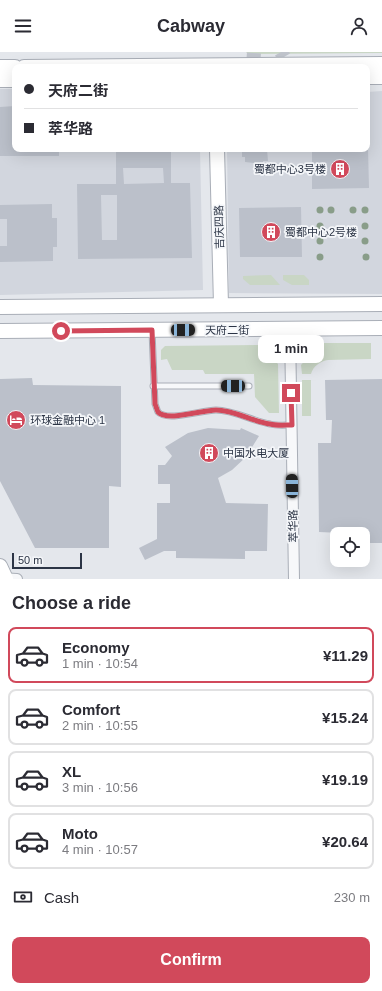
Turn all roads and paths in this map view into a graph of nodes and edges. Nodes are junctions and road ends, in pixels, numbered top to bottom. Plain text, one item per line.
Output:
1 (207, 52) edge
2 (210, 64) edge
3 (241, 64) edge
4 (382, 64) edge
5 (0, 67) edge
6 (12, 67) edge
7 (370, 77) edge
8 (382, 77) edge
9 (0, 80) edge
10 (12, 80) edge
11 (218, 152) edge
12 (382, 304) edge
13 (221, 305) junction
14 (0, 307) edge
15 (382, 328) edge
16 (290, 329) junction
17 (152, 330) junction
18 (0, 332) edge
19 (153, 386) junction
20 (249, 386) dead end
21 (292, 425) junction
22 (0, 566) edge
23 (0, 578) edge
24 (6, 579) edge
25 (17, 579) edge
26 (294, 579) edge

1 - 2 main road
3 - 4 main road
5 - 6 main road
7 - 8 main road
9 - 10 main road
11 - 13 main road, 吉庆四路
12 - 13 main road
13 - 14 main road
15 - 16 main road, 天府二街
16 - 17 main road, 天府二街
16 - 21 street, 萃华路
17 - 18 main road, 天府二街
17 - 19 lane
19 - 20 lane
19 - 21 lane
21 - 26 street, 萃华路
22 - 24 main road
23 - 24 street
24 - 25 street

